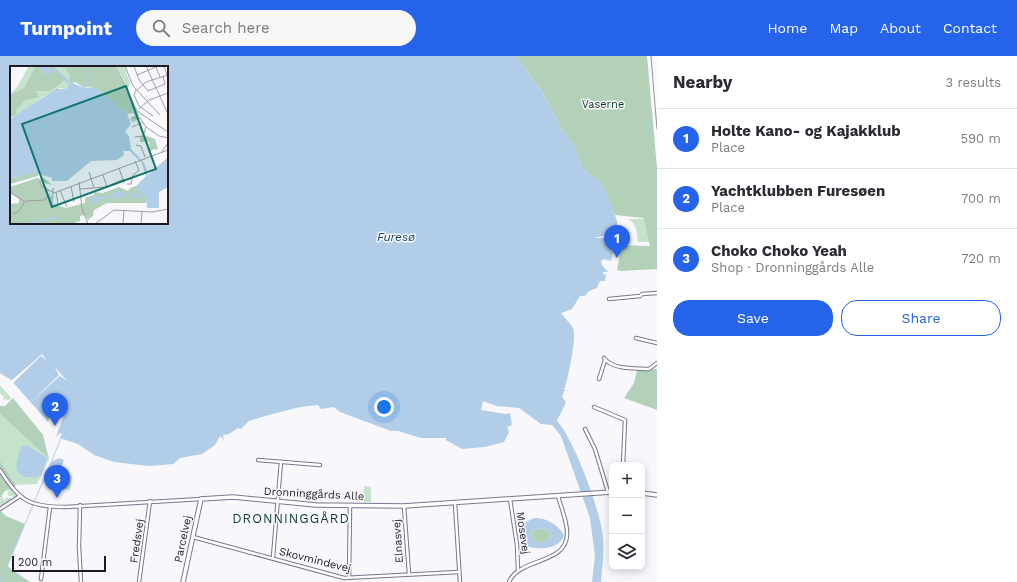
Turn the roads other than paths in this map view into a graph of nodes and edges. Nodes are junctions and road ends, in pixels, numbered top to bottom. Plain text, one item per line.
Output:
1 (657, 293) edge
2 (609, 299) dead end
3 (636, 338) dead end
4 (657, 343) edge
5 (657, 363) edge
6 (599, 379) dead end
7 (594, 407) dead end
8 (585, 429) dead end
9 (258, 460) dead end
10 (281, 462) junction
11 (623, 462) edge
12 (320, 465) dead end
13 (0, 470) edge
14 (609, 490) edge
15 (609, 493) edge
16 (645, 493) edge
17 (558, 495) junction
18 (657, 495) edge
19 (20, 496) junction
20 (201, 499) junction
21 (510, 499) junction
22 (278, 501) junction
23 (150, 502) junction
24 (455, 503) junction
25 (80, 506) junction
26 (350, 506) junction
27 (404, 506) junction
28 (50, 507) junction
29 (0, 509) edge
30 (192, 537) junction
31 (273, 557) junction
32 (518, 570) junction
33 (459, 572) junction
34 (409, 574) junction
35 (349, 578) junction
36 (41, 579) dead end
37 (81, 582) edge
38 (139, 582) edge
39 (183, 582) edge
40 (460, 582) edge
41 (509, 582) edge

1 - 2 street
3 - 4 street
5 - 6 street
7 - 11 street
8 - 14 street, Dronninggårds Alle
9 - 10 street
10 - 12 street
10 - 22 street
13 - 19 street, Dronninggårds Alle
15 - 17 street, Dronninggårds Alle
16 - 18 street
17 - 21 street, Dronninggårds Alle
17 - 32 street
19 - 28 street, Dronninggårds Alle
19 - 29 street
20 - 22 street, Dronninggårds Alle
20 - 23 street, Dronninggårds Alle
20 - 30 street, Parcelvej
21 - 24 street, Dronninggårds Alle
21 - 32 street, Mosevej
22 - 26 street, Dronninggårds Alle
22 - 31 street
23 - 25 street, Dronninggårds Alle
23 - 38 street, Fredsvej
24 - 27 street, Dronninggårds Alle
24 - 33 street
25 - 28 street, Dronninggårds Alle
25 - 37 street
26 - 27 street, Dronninggårds Alle
26 - 35 street
27 - 34 street, Elnasvej
28 - 36 street
30 - 31 street, Skovmindevej
30 - 39 street, Parcelvej
31 - 35 street, Skovmindevej
32 - 41 street
33 - 34 street, Skovmindevej
33 - 40 street
34 - 35 street, Skovmindevej

